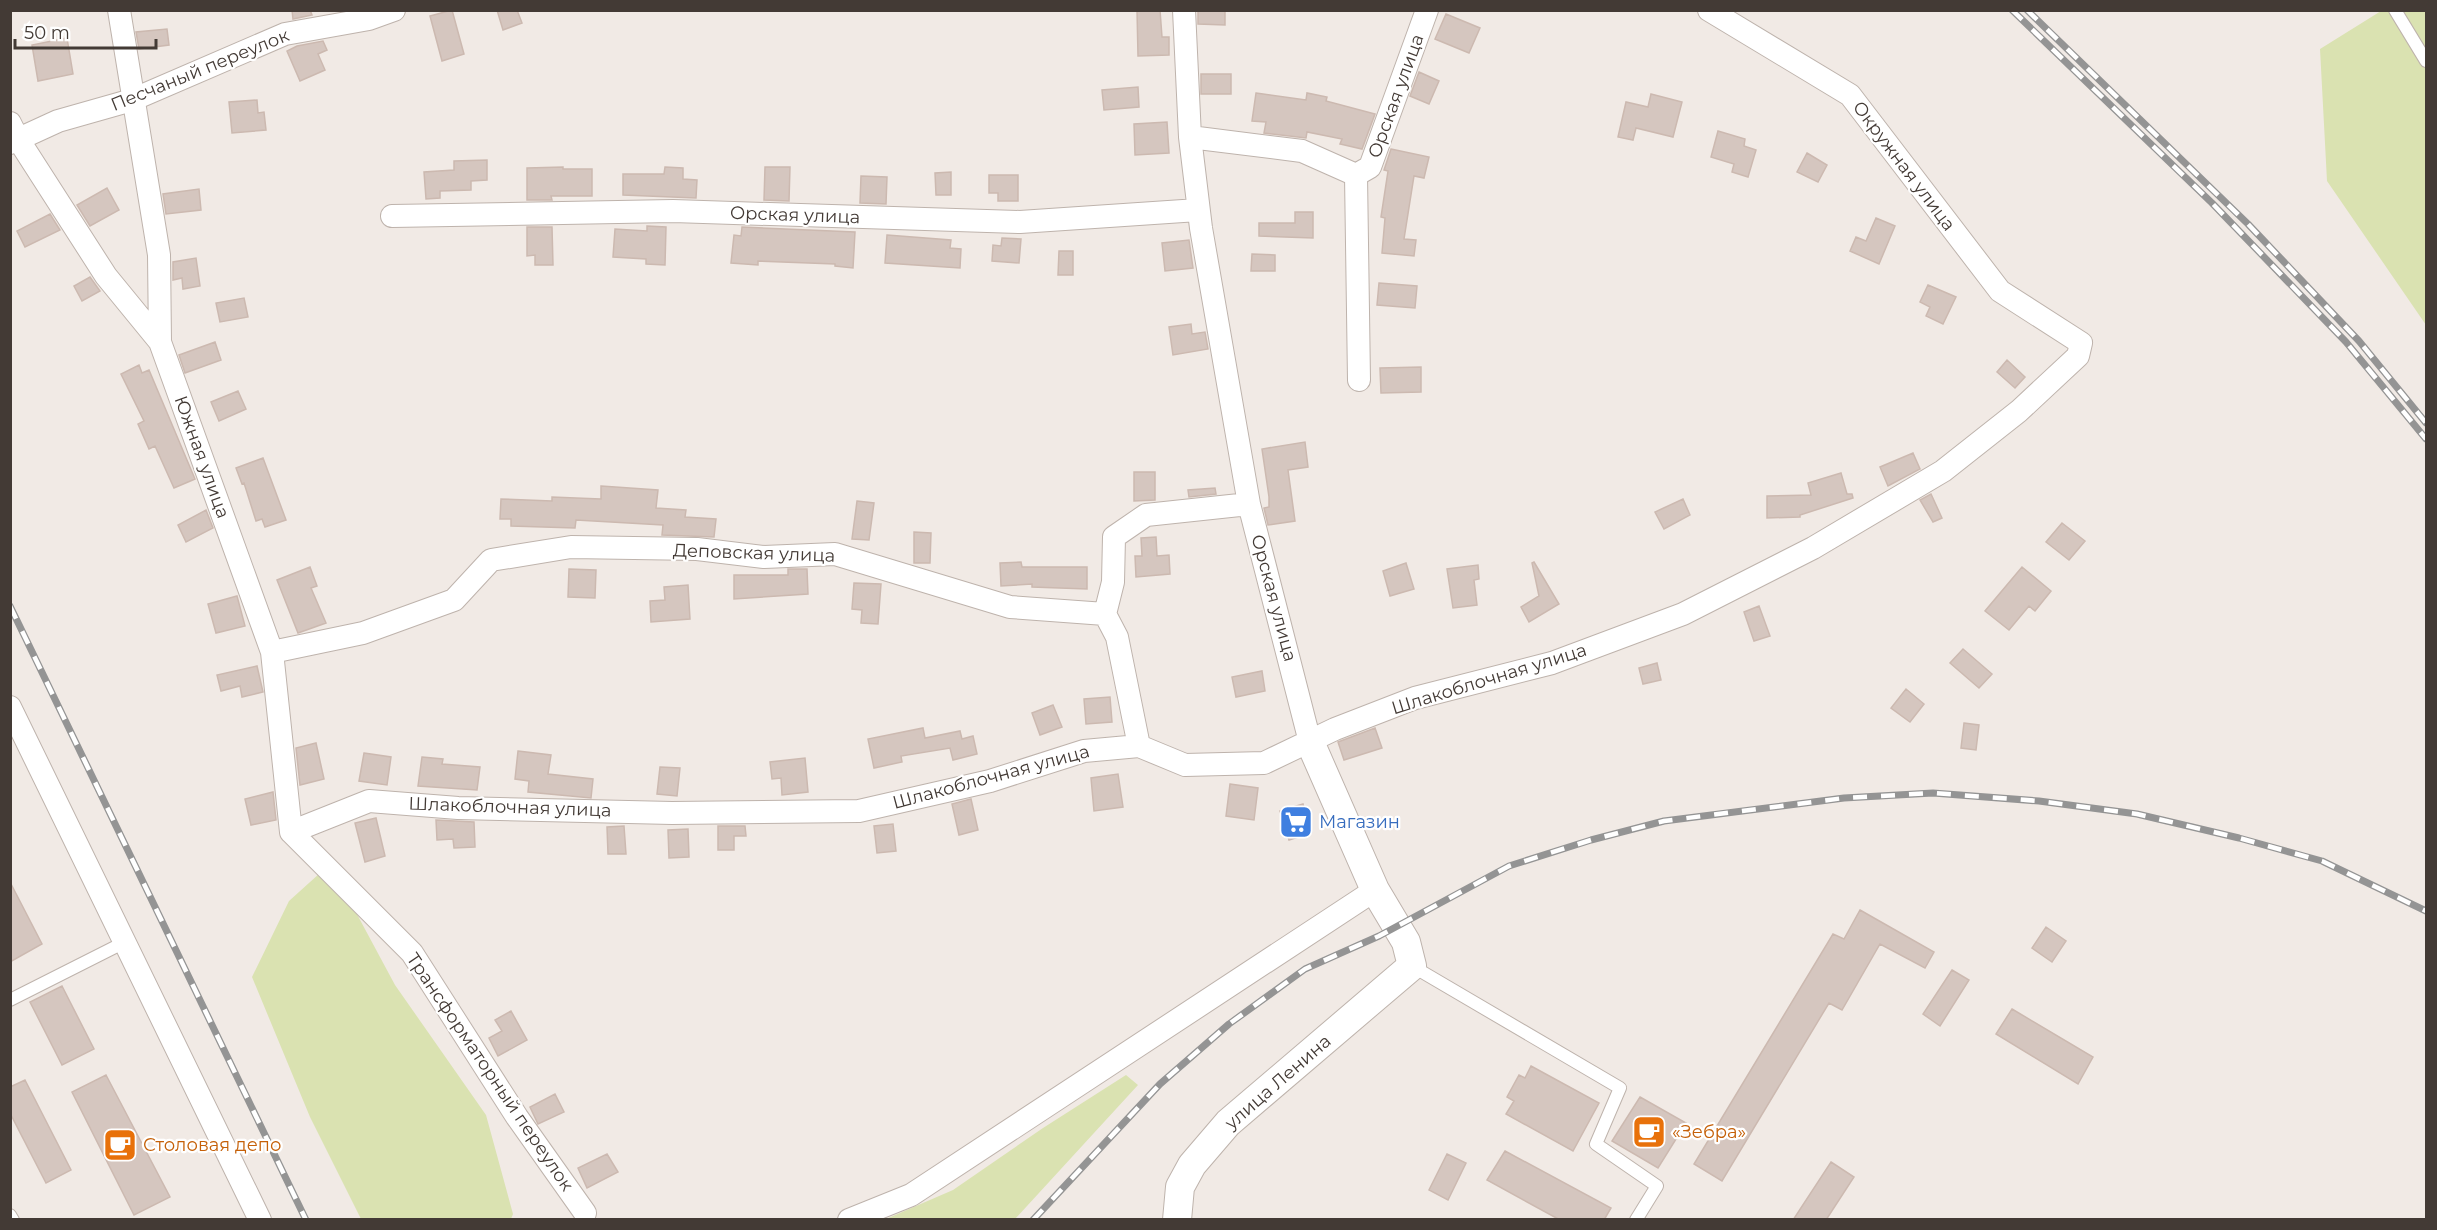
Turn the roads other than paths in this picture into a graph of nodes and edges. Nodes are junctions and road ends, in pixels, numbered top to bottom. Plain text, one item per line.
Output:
1 (119, 10) edge
2 (394, 10) edge
3 (1185, 10) edge
4 (1427, 10) edge
5 (1709, 10) edge
6 (2395, 10) edge
7 (2427, 61) edge
8 (132, 100) junction
9 (13, 135) edge
10 (1190, 137) junction
11 (1356, 175) junction
12 (1198, 210) junction
13 (392, 216) dead end
14 (160, 342) junction
15 (2081, 343) joint
16 (1359, 380) dead end
17 (1249, 504) junction
18 (1106, 614) junction
19 (272, 652) junction
20 (10, 707) edge
21 (1310, 742) junction
22 (1139, 746) junction
23 (291, 832) junction
24 (1375, 890) junction
25 (125, 942) junction
26 (1412, 966) junction
27 (10, 1000) edge
28 (585, 1213) dead end
29 (10, 1215) edge
30 (13, 1220) edge
31 (260, 1220) edge
32 (849, 1220) edge
33 (1177, 1220) edge
34 (1636, 1220) edge

1 - 8 street
2 - 8 street, Песчаный переулок
3 - 10 street, Орская улица
4 - 11 street, Орская улица
5 - 15 street, Окружная улица
6 - 7 lane
8 - 9 street, Песчаный переулок
8 - 14 street
9 - 14 street, Южная улица
10 - 11 street, Орская улица
10 - 12 street, Орская улица
11 - 16 street, Орская улица
12 - 13 street, Орская улица
12 - 17 street, Орская улица
14 - 19 street, Южная улица
15 - 21 street, Шлакоблочная улица
17 - 18 street
17 - 21 street, Орская улица
18 - 19 street, Деповская улица
18 - 22 street
19 - 23 street, Южная улица
20 - 25 street
21 - 22 street, Шлакоблочная улица
21 - 24 street, Орская улица
22 - 23 street, Шлакоблочная улица
23 - 28 street, Трансформаторный переулок
24 - 26 street, Орская улица
24 - 32 street
25 - 27 lane
25 - 31 street
26 - 33 street, улица Ленина
26 - 34 lane
29 - 30 lane

